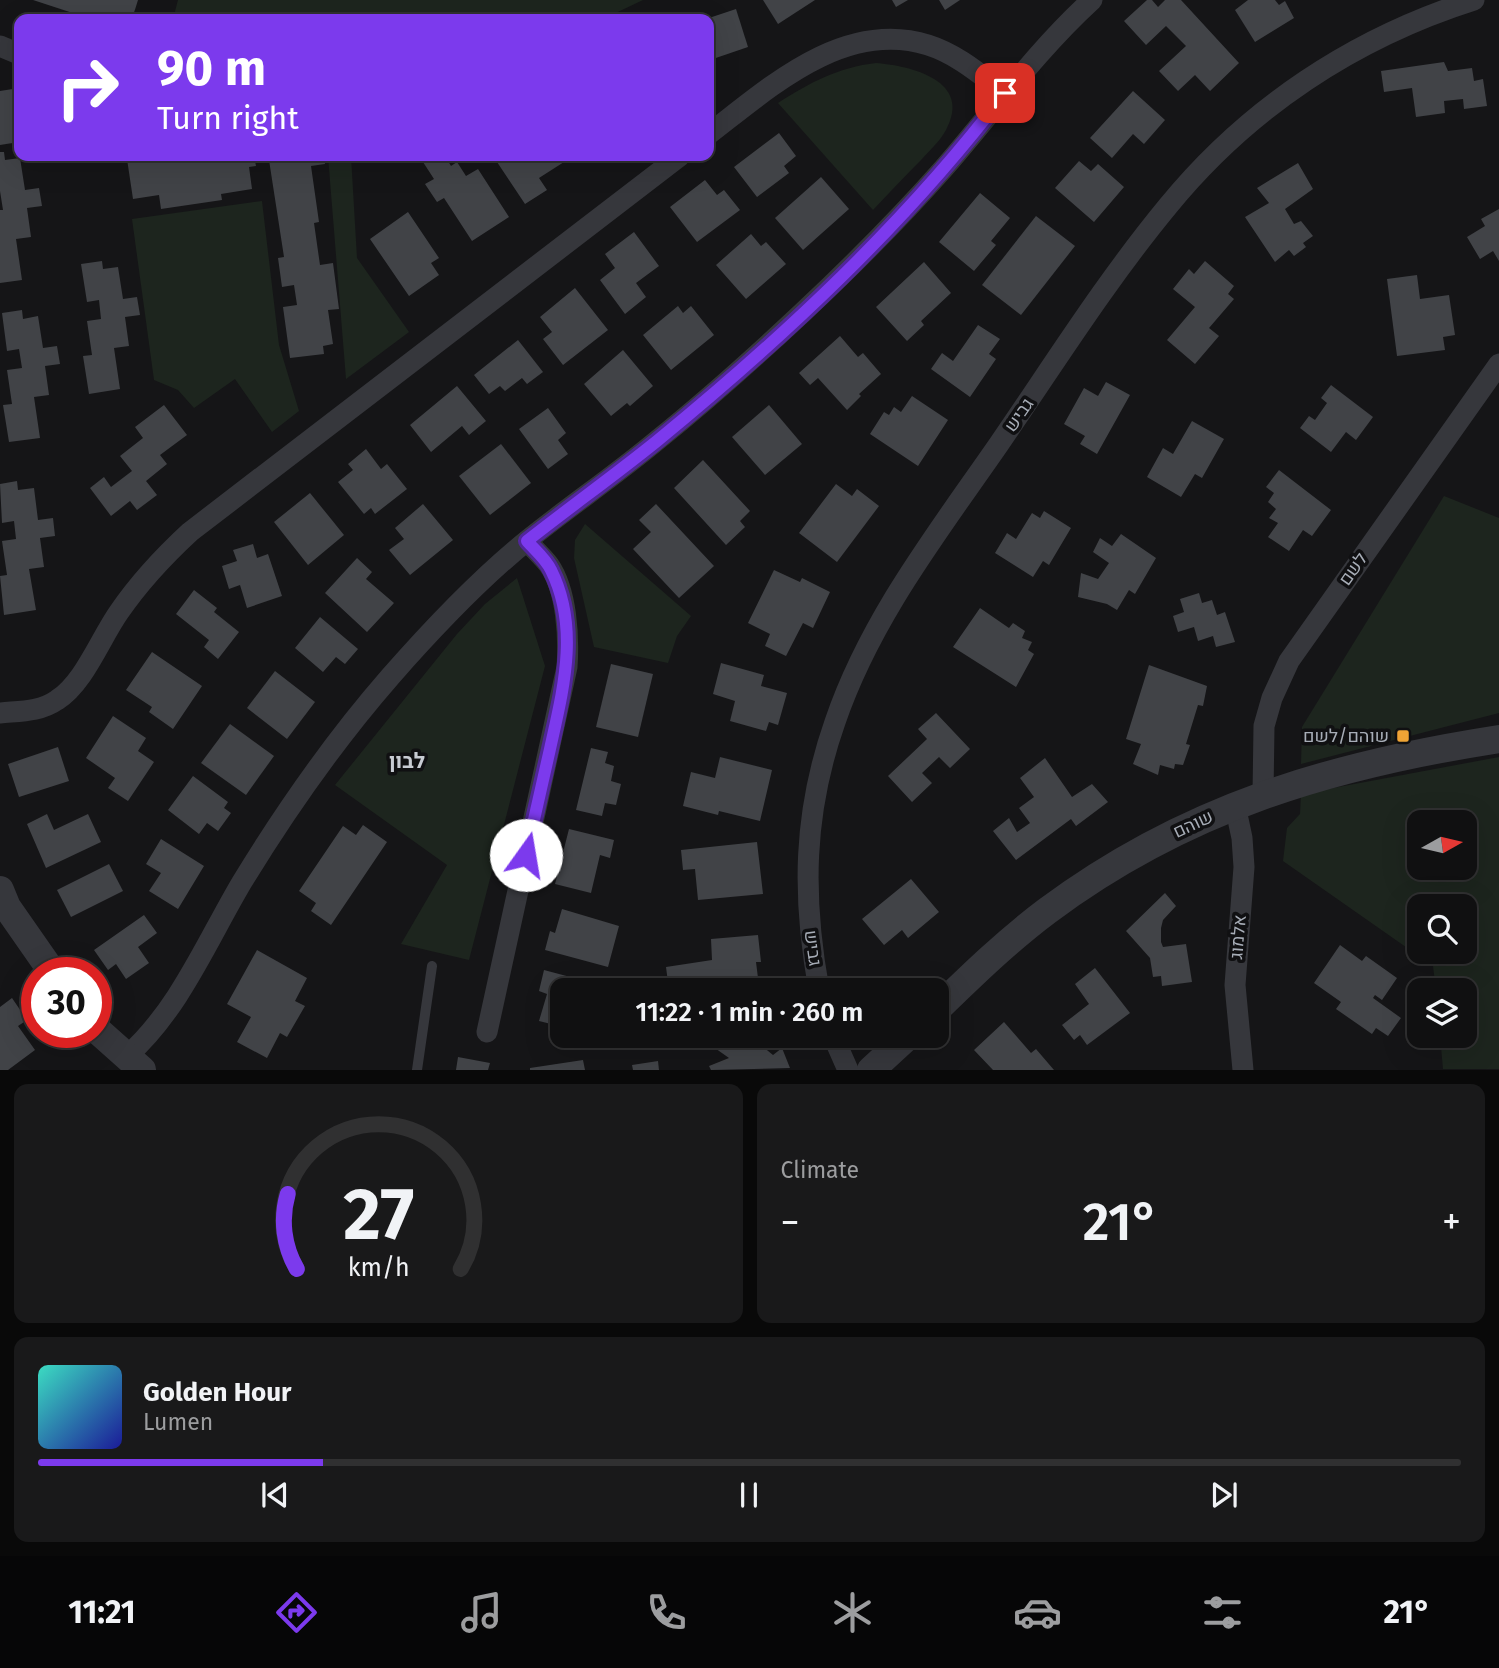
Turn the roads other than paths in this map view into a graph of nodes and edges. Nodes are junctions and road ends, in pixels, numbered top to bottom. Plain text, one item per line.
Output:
1 (1092, 0) edge
2 (1474, 0) edge
3 (1005, 93) junction
4 (714, 130) edge
5 (673, 161) edge
6 (1499, 364) edge
7 (527, 541) junction
8 (0, 713) edge
9 (1499, 739) edge
10 (1263, 795) junction
11 (1235, 805) junction
12 (0, 890) edge
13 (42, 957) edge
14 (432, 966) dead end
15 (818, 978) edge
16 (949, 997) edge
17 (487, 1032) dead end
18 (112, 1043) edge
19 (838, 1048) edge
20 (895, 1048) edge
21 (134, 1063) edge
22 (417, 1069) edge
23 (848, 1069) edge
24 (871, 1069) edge
25 (1243, 1069) edge

1 - 3 street
2 - 15 street, גביש
3 - 4 street
3 - 7 street
5 - 8 street
6 - 10 street, לשם
7 - 17 street
7 - 21 street
9 - 10 street, שוהם
10 - 11 street, שוהם
11 - 16 street, שוהם
11 - 25 street, אלמוג
12 - 13 street
14 - 22 lane
18 - 21 street
19 - 23 street
20 - 24 street

